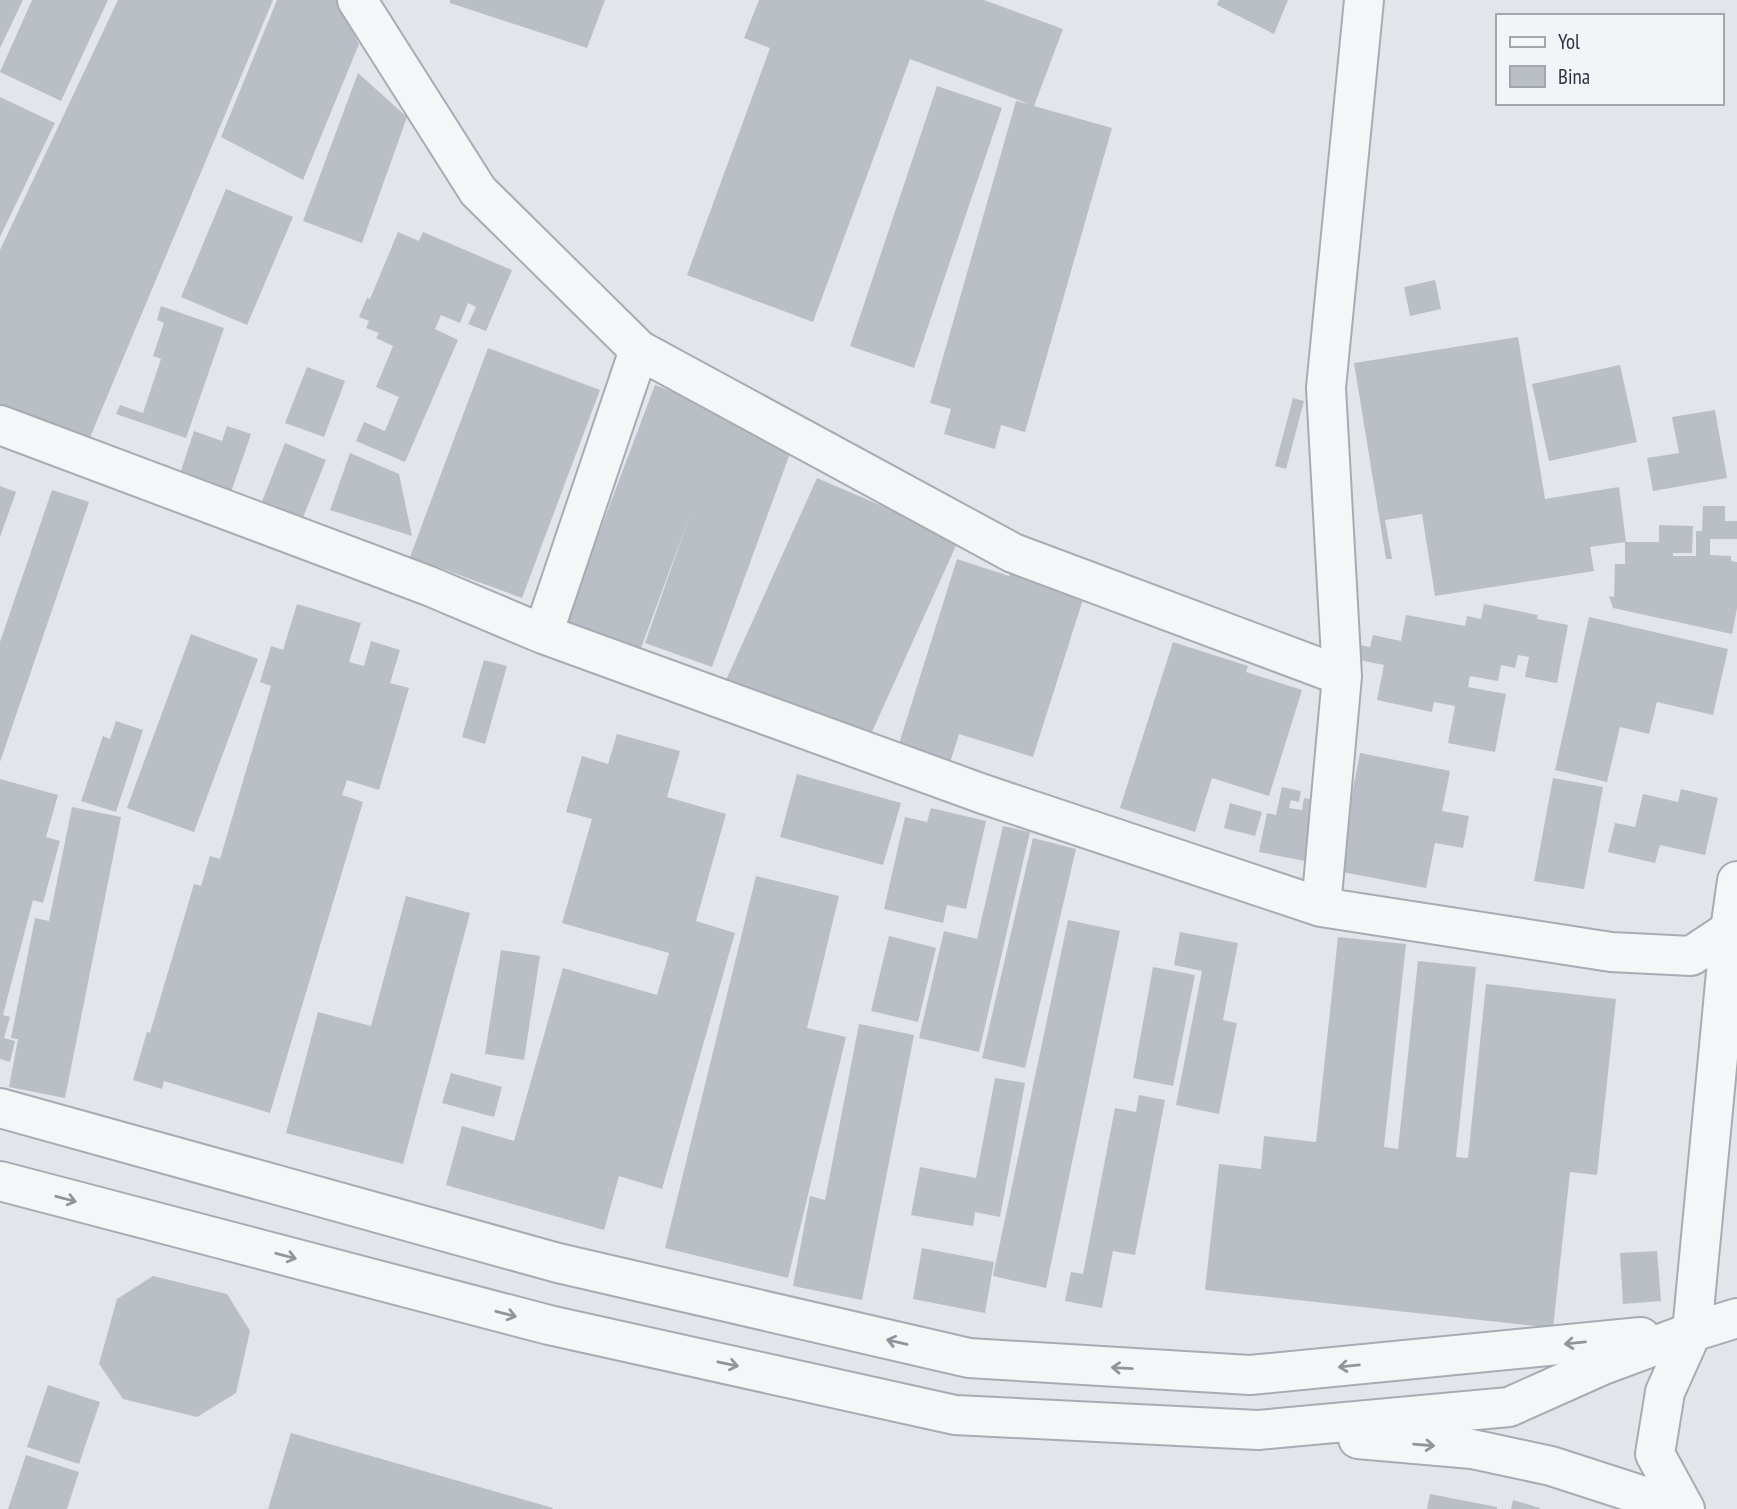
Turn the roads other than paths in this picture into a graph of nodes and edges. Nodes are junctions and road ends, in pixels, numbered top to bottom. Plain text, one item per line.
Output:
1 (356, 0) edge
2 (1364, 0) edge
3 (639, 350) junction
4 (0, 425) edge
5 (542, 634) junction
6 (1342, 676) junction
7 (1737, 881) edge
8 (1321, 907) junction
9 (1733, 929) edge
10 (0, 1108) edge
11 (0, 1181) edge
12 (1737, 1318) edge
13 (1692, 1332) junction
14 (1258, 1430) junction
15 (1684, 1509) edge

1 - 3 street
2 - 6 street
3 - 5 street
3 - 6 street
4 - 5 street
5 - 8 street
6 - 8 street
7 - 9 street
8 - 9 street
9 - 13 street
13 -> 10 street
11 -> 14 street
12 - 13 street
13 - 14 street
13 - 15 street
14 -> 15 street

